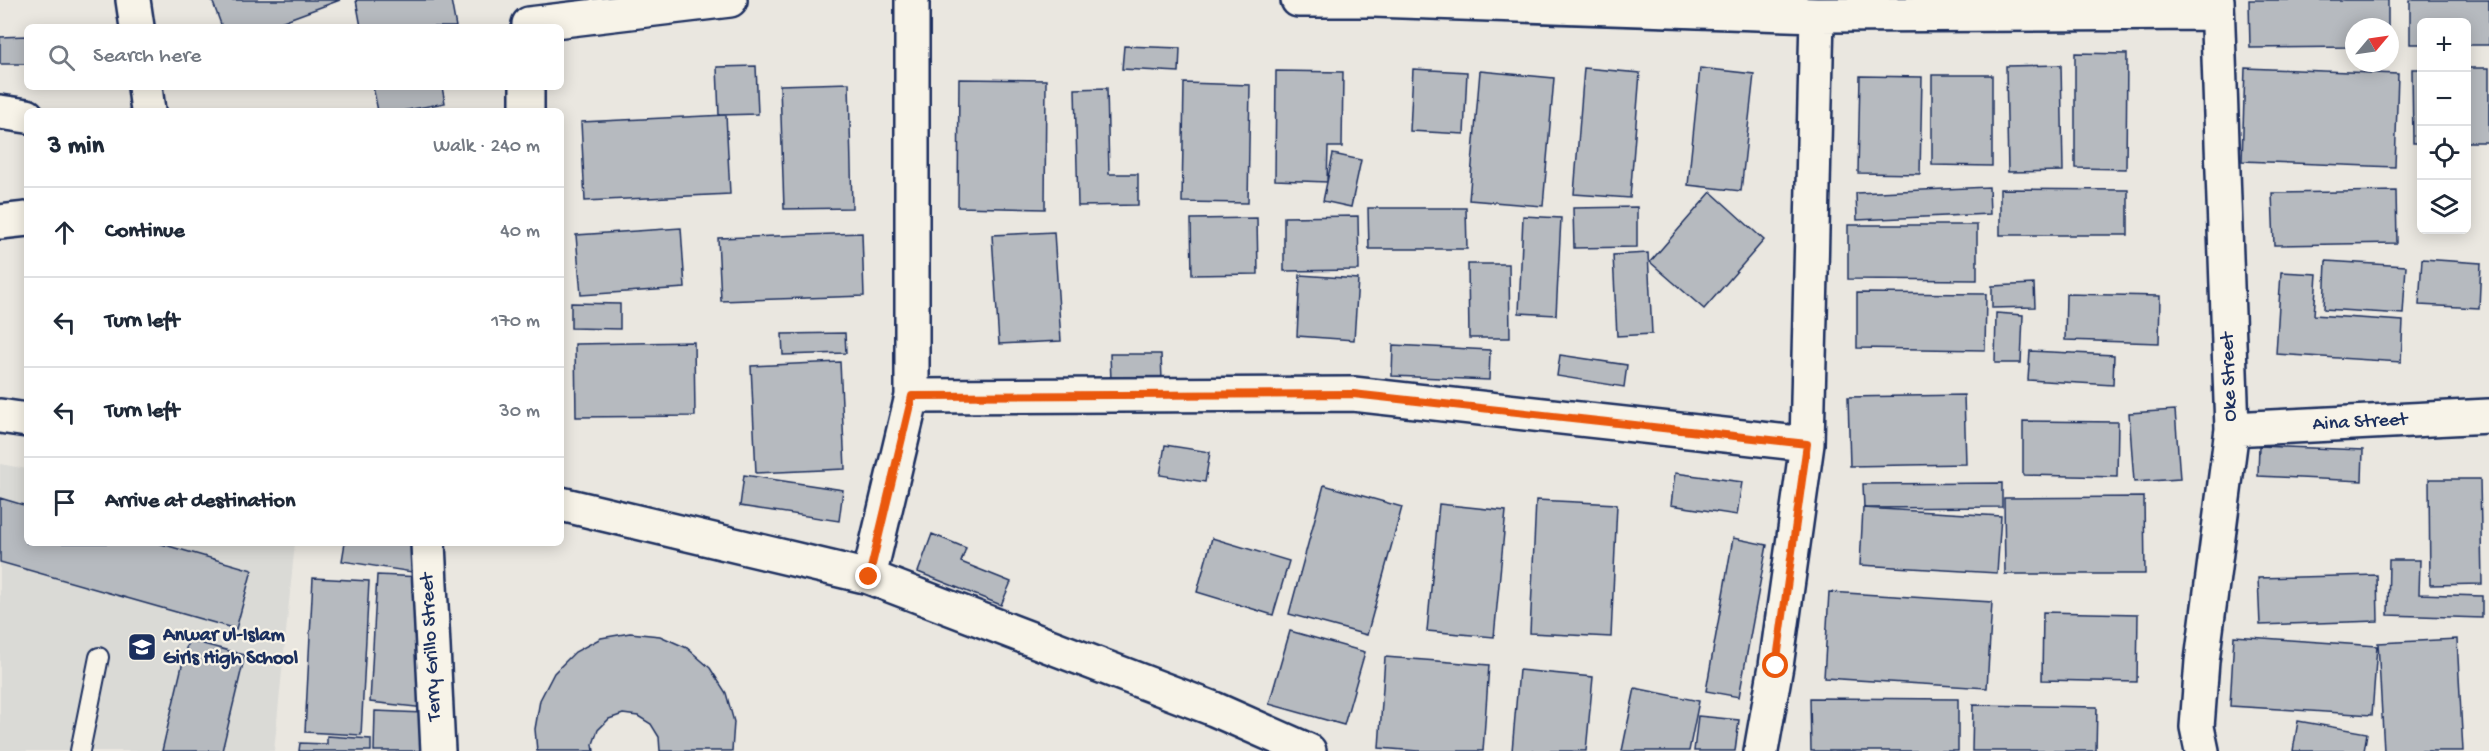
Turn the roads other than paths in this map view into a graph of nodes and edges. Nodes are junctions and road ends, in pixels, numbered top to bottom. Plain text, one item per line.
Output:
1 (134, 0) edge
2 (730, 0) edge
3 (912, 0) edge
4 (1298, 0) edge
5 (2217, 6) edge
6 (1816, 15) junction
7 (527, 17) edge
8 (137, 24) edge
9 (145, 90) edge
10 (527, 90) edge
11 (148, 108) edge
12 (527, 108) edge
13 (0, 112) edge
14 (24, 116) edge
15 (24, 219) edge
16 (0, 222) edge
17 (912, 396) junction
18 (0, 416) edge
19 (2489, 416) edge
20 (24, 420) edge
21 (2232, 429) junction
22 (1807, 444) junction
23 (564, 505) edge
24 (428, 546) edge
25 (869, 577) junction
26 (99, 657) dead end
27 (80, 751) edge
28 (438, 751) edge
29 (1309, 751) edge
30 (1761, 751) edge
31 (2202, 751) edge

1 - 8 street
2 - 7 street
3 - 17 street
4 - 6 street
5 - 6 street
5 - 21 street, Oke Street
6 - 22 street
9 - 11 street
10 - 12 street
13 - 14 street
15 - 16 street
17 - 22 street
17 - 25 street
18 - 20 street
19 - 21 street, Aina Street
21 - 31 street, Oke Street
22 - 30 street
23 - 25 street
24 - 28 street, Terry Grillo Street
25 - 29 street
26 - 27 lane

